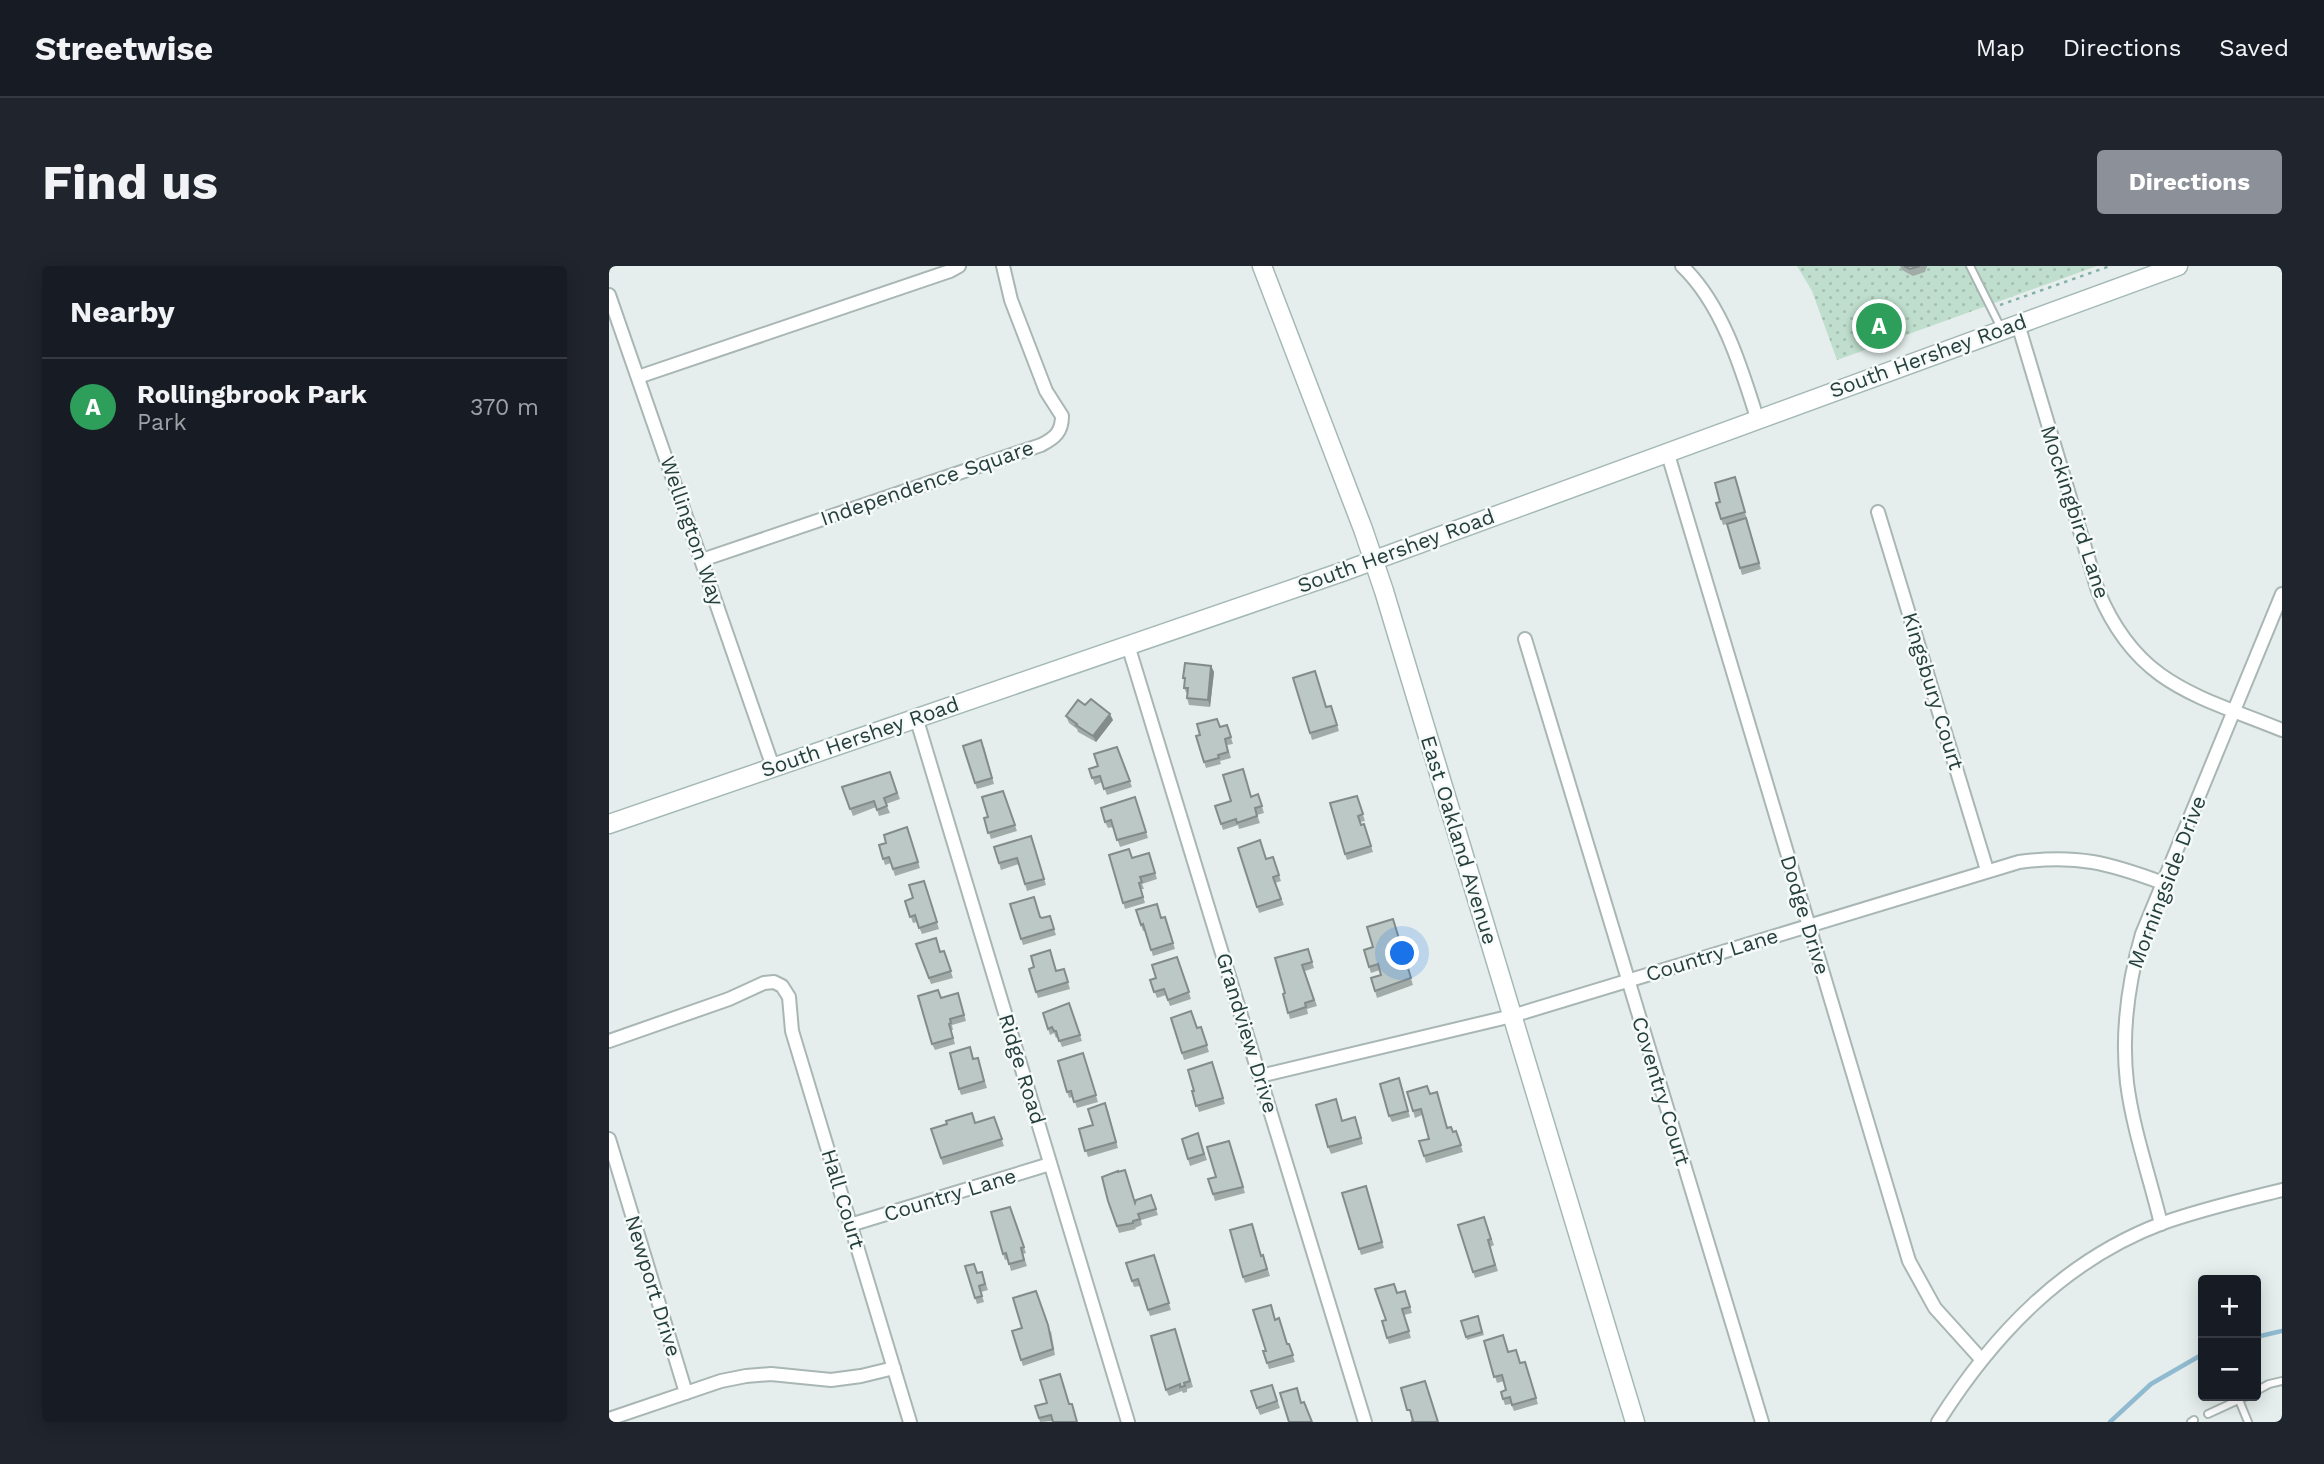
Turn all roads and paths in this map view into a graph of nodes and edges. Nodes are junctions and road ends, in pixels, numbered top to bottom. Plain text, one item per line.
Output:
1 (959, 266) edge
2 (1003, 266) edge
3 (1262, 266) edge
4 (1682, 266) edge
5 (1970, 266) edge
6 (2110, 266) edge
7 (2178, 266) edge
8 (609, 295) edge
9 (1991, 309) junction
10 (2010, 327) junction
11 (638, 377) junction
12 (1757, 418) junction
13 (1667, 452) junction
14 (1878, 512) dead end
15 (1373, 559) junction
16 (702, 560) junction
17 (2282, 594) edge
18 (1525, 639) dead end
19 (1128, 645) junction
20 (2234, 710) junction
21 (916, 717) junction
22 (2282, 730) edge
23 (773, 766) junction
24 (609, 824) edge
25 (1987, 870) junction
26 (2163, 883) junction
27 (1808, 925) junction
28 (1628, 981) junction
29 (1512, 1016) junction
30 (609, 1041) edge
31 (1260, 1076) junction
32 (609, 1139) edge
33 (1051, 1164) junction
34 (2282, 1190) edge
35 (2161, 1224) junction
36 (850, 1225) junction
37 (1981, 1359) junction
38 (894, 1368) junction
39 (2282, 1381) edge
40 (2261, 1388) edge
41 (686, 1393) junction
42 (2237, 1401) edge
43 (2239, 1401) edge
44 (2208, 1414) dead end
45 (609, 1419) edge
46 (910, 1422) edge
47 (1128, 1422) edge
48 (1364, 1422) edge
49 (1635, 1422) edge
50 (1762, 1422) edge
51 (1938, 1422) edge
52 (2248, 1422) edge

1 - 11 street
2 - 16 street, Independence Square
3 - 15 main road, East Oakland Avenue
4 - 12 street
5 - 9 lane
6 - 9 path, South Hershey Road
7 - 10 main road, South Hershey Road
8 - 11 street, Wellington Way
9 - 10 lane
10 - 12 main road, South Hershey Road
10 - 20 street, Mockingbird Lane
11 - 16 street, Wellington Way
12 - 13 main road, South Hershey Road
13 - 15 main road, South Hershey Road
13 - 27 street, Dodge Drive
14 - 25 street, Kingsbury Court
15 - 19 main road, South Hershey Road
15 - 29 main road, East Oakland Avenue
16 - 23 street, Wellington Way
17 - 20 street, Morningside Drive
18 - 28 street, Coventry Court
19 - 21 main road, South Hershey Road
19 - 31 street, Grandview Drive
20 - 22 street, Mockingbird Lane
20 - 26 street, Morningside Drive
21 - 23 main road, South Hershey Road
21 - 33 street, Ridge Road
23 - 24 main road, South Hershey Road
25 - 26 street, Country Lane
25 - 27 street, Country Lane
26 - 35 street, Morningside Drive
27 - 28 street, Country Lane
27 - 37 street, Dodge Drive
28 - 29 street, Country Lane
28 - 50 street, Coventry Court
29 - 31 street, Country Lane
29 - 49 main road, East Oakland Avenue
30 - 36 street, Hall Court
31 - 48 street, Grandview Drive
32 - 41 street, Newport Drive
33 - 36 street, Country Lane
33 - 47 street, Ridge Road
34 - 35 street
35 - 37 street
36 - 38 street, Hall Court
37 - 51 street
38 - 41 street
38 - 46 street, Hall Court
39 - 40 lane
41 - 45 street
42 - 44 lane
43 - 52 lane

